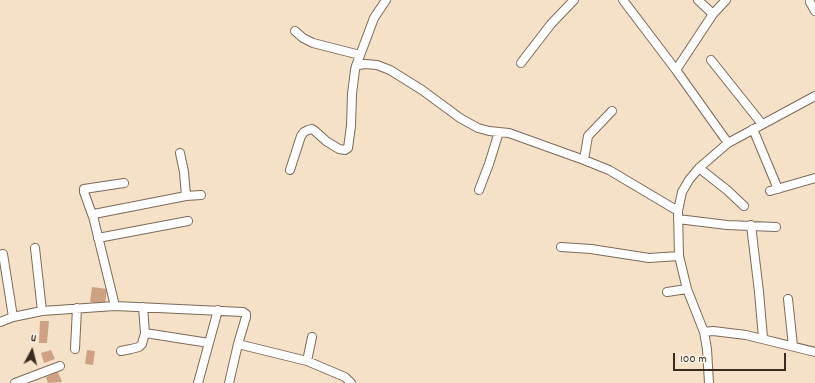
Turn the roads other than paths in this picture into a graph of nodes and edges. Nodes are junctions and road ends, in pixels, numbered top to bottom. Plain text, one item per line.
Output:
1 (386, 0) edge
2 (574, 0) edge
3 (623, 0) edge
4 (698, 0) edge
5 (726, 0) edge
6 (810, 2) dead end
7 (815, 11) edge
8 (713, 14) junction
9 (295, 31) dead end
10 (360, 56) junction
11 (711, 60) dead end
12 (521, 63) dead end
13 (356, 66) junction
14 (676, 70) junction
15 (815, 96) edge
16 (612, 111) dead end
17 (762, 124) junction
18 (753, 129) junction
19 (499, 132) junction
20 (728, 143) junction
21 (180, 153) dead end
22 (584, 160) junction
23 (699, 168) junction
24 (290, 170) dead end
25 (815, 178) edge
26 (124, 183) dead end
27 (479, 190) dead end
28 (186, 196) junction
29 (201, 196) dead end
30 (744, 206) dead end
31 (678, 215) junction
32 (93, 217) junction
33 (188, 221) dead end
34 (751, 225) junction
35 (776, 227) dead end
36 (98, 238) junction
37 (561, 247) dead end
38 (35, 248) dead end
39 (3, 254) dead end
40 (679, 256) junction
41 (688, 289) junction
42 (667, 292) dead end
43 (788, 299) dead end
44 (115, 306) junction
45 (143, 307) junction
46 (77, 308) junction
47 (218, 310) junction
48 (42, 311) junction
49 (13, 318) junction
50 (0, 322) edge
51 (704, 332) junction
52 (145, 333) junction
53 (312, 337) dead end
54 (763, 338) junction
55 (209, 343) junction
56 (238, 344) junction
57 (793, 346) junction
58 (75, 349) dead end
59 (121, 351) dead end
60 (815, 352) edge
61 (307, 361) junction
62 (60, 366) dead end
63 (15, 383) edge
64 (198, 383) edge
65 (229, 383) edge
66 (350, 383) edge
67 (709, 383) edge

1 - 10 street
2 - 12 street
3 - 14 street
4 - 8 street
5 - 8 street
6 - 7 street
8 - 14 street
9 - 10 street
10 - 13 street
11 - 17 street
13 - 19 street
13 - 24 street
14 - 20 street
15 - 17 street
16 - 22 street
17 - 18 street
18 - 20 street
18 - 25 street
19 - 22 street
19 - 27 street
20 - 23 street
21 - 28 street
22 - 31 street
23 - 30 street
23 - 31 street
26 - 32 street
28 - 29 street
28 - 32 street
31 - 34 street
31 - 40 street
32 - 36 street
33 - 36 street
34 - 35 street
34 - 54 street
36 - 44 street
37 - 40 street
38 - 48 street
39 - 49 street
40 - 41 street
41 - 42 street
41 - 51 street
43 - 57 street
44 - 45 street
44 - 46 street
45 - 47 street
45 - 52 street
46 - 48 street
46 - 58 street
47 - 55 street
47 - 56 street
48 - 49 street
49 - 50 street
51 - 54 street
51 - 67 street
52 - 55 street
52 - 59 street
53 - 61 street
54 - 57 street
55 - 64 street
56 - 61 street
56 - 65 street
57 - 60 street
61 - 66 street
62 - 63 street

